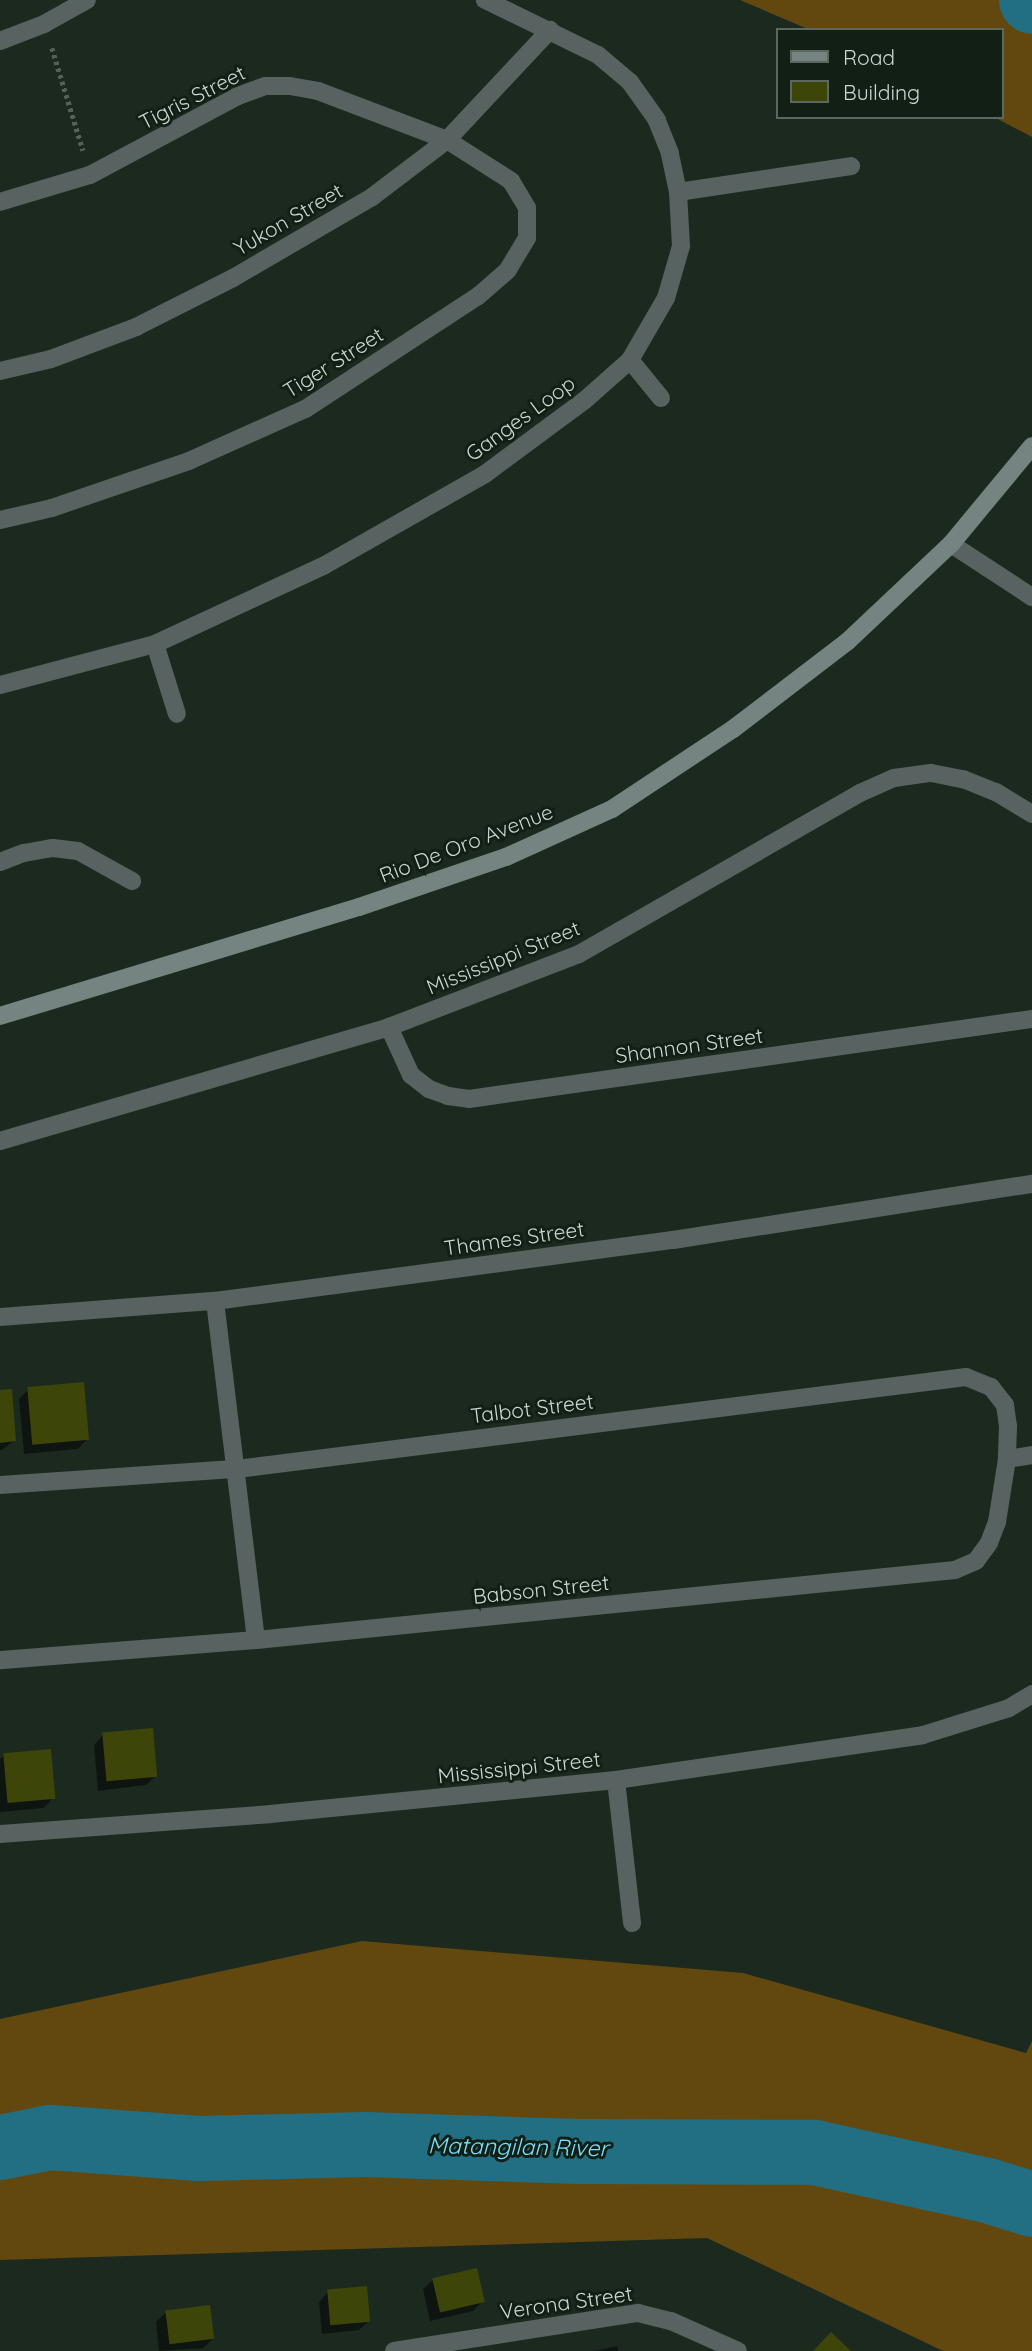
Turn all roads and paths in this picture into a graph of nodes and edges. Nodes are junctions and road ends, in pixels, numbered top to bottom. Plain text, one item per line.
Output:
1 (87, 0) edge
2 (485, 0) edge
3 (44, 24) junction
4 (550, 30) junction
5 (0, 41) edge
6 (447, 140) junction
7 (851, 166) dead end
8 (90, 175) junction
9 (678, 192) junction
10 (0, 202) edge
11 (630, 360) junction
12 (0, 371) edge
13 (661, 398) dead end
14 (1032, 446) edge
15 (0, 520) edge
16 (951, 544) junction
17 (1032, 597) edge
18 (155, 644) junction
19 (0, 685) edge
20 (177, 714) dead end
21 (1032, 814) edge
22 (0, 862) edge
23 (132, 881) dead end
24 (0, 1016) edge
25 (1032, 1019) edge
26 (389, 1027) junction
27 (0, 1141) edge
28 (1032, 1184) edge
29 (215, 1301) junction
30 (0, 1317) edge
31 (1032, 1455) edge
32 (1007, 1459) junction
33 (237, 1469) junction
34 (0, 1485) edge
35 (256, 1640) junction
36 (0, 1660) edge
37 (1032, 1694) edge
38 (617, 1780) junction
39 (0, 1834) edge
40 (632, 1923) dead end
41 (394, 2351) edge
42 (738, 2351) edge

1 - 3 street
2 - 4 street, Ganges Loop
3 - 5 street
3 - 8 path
4 - 6 street, Yukon Street
4 - 9 street, Ganges Loop
6 - 8 street, Tigris Street
6 - 12 street, Yukon Street
6 - 15 street, Tiger Street
7 - 9 street
8 - 10 street, Tigris Street
9 - 11 street, Ganges Loop
11 - 13 street
11 - 18 street, Ganges Loop
14 - 16 street, Rio De Oro Avenue
16 - 17 street
16 - 24 street, Rio De Oro Avenue
18 - 19 street, Ganges Loop
18 - 20 street
21 - 26 street, Mississippi Street
22 - 23 street
25 - 26 street, Shannon Street
26 - 27 street, Mississippi Street
28 - 29 street, Thames Street
29 - 30 street, Thames Street
29 - 33 street
31 - 32 street
32 - 33 street, Talbot Street
32 - 35 street, Babson Street
33 - 34 street, Talbot Street
33 - 35 street
35 - 36 street, Babson Street
37 - 38 street, Mississippi Street
38 - 39 street, Mississippi Street
38 - 40 street
41 - 42 street, Verona Street

